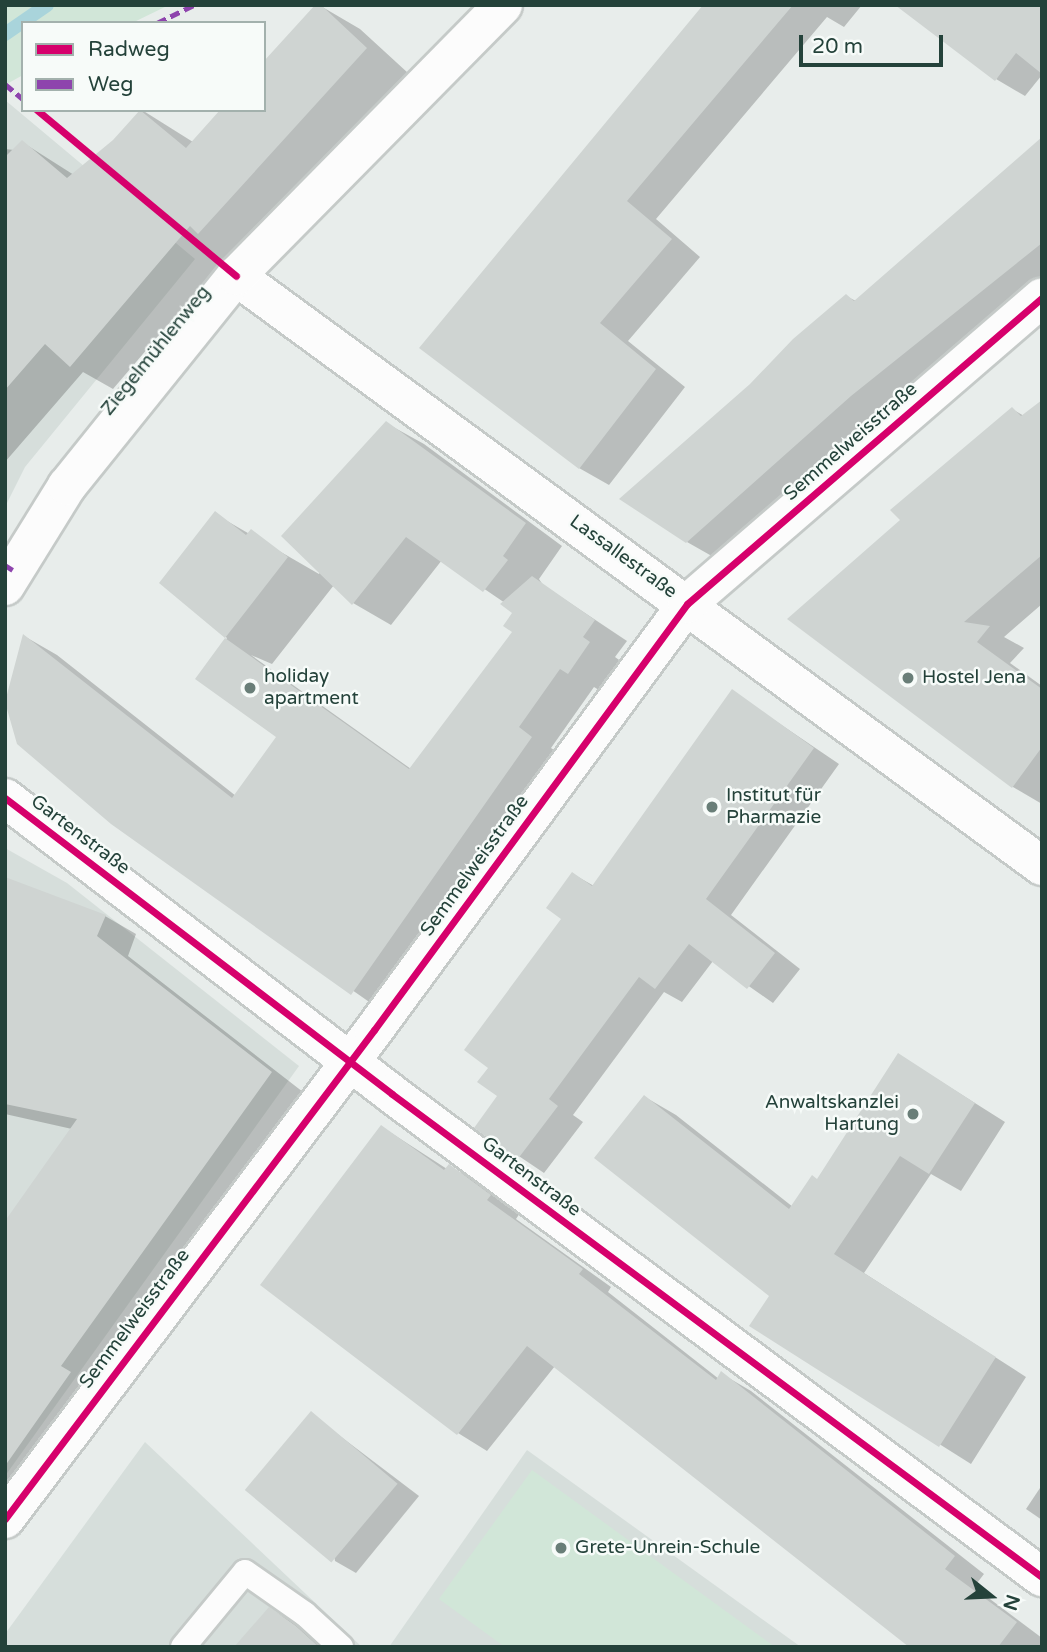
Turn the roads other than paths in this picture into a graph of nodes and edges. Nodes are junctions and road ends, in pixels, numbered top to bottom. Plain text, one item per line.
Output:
1 (503, 5) edge
2 (236, 276) junction
3 (1042, 299) edge
4 (5, 586) edge
5 (687, 604) junction
6 (5, 798) edge
7 (1042, 866) edge
8 (351, 1062) junction
9 (5, 1519) edge
10 (1042, 1577) edge
11 (183, 1647) edge
12 (341, 1647) edge

1 - 2 street, Ziegelmühlenweg
2 - 4 street, Ziegelmühlenweg
2 - 5 street, Lassallestraße
3 - 5 street, Semmelweisstraße
5 - 7 street, Lassallestraße
5 - 8 street, Semmelweisstraße
6 - 8 street, Gartenstraße
8 - 9 street, Semmelweisstraße
8 - 10 street, Gartenstraße
11 - 12 lane

